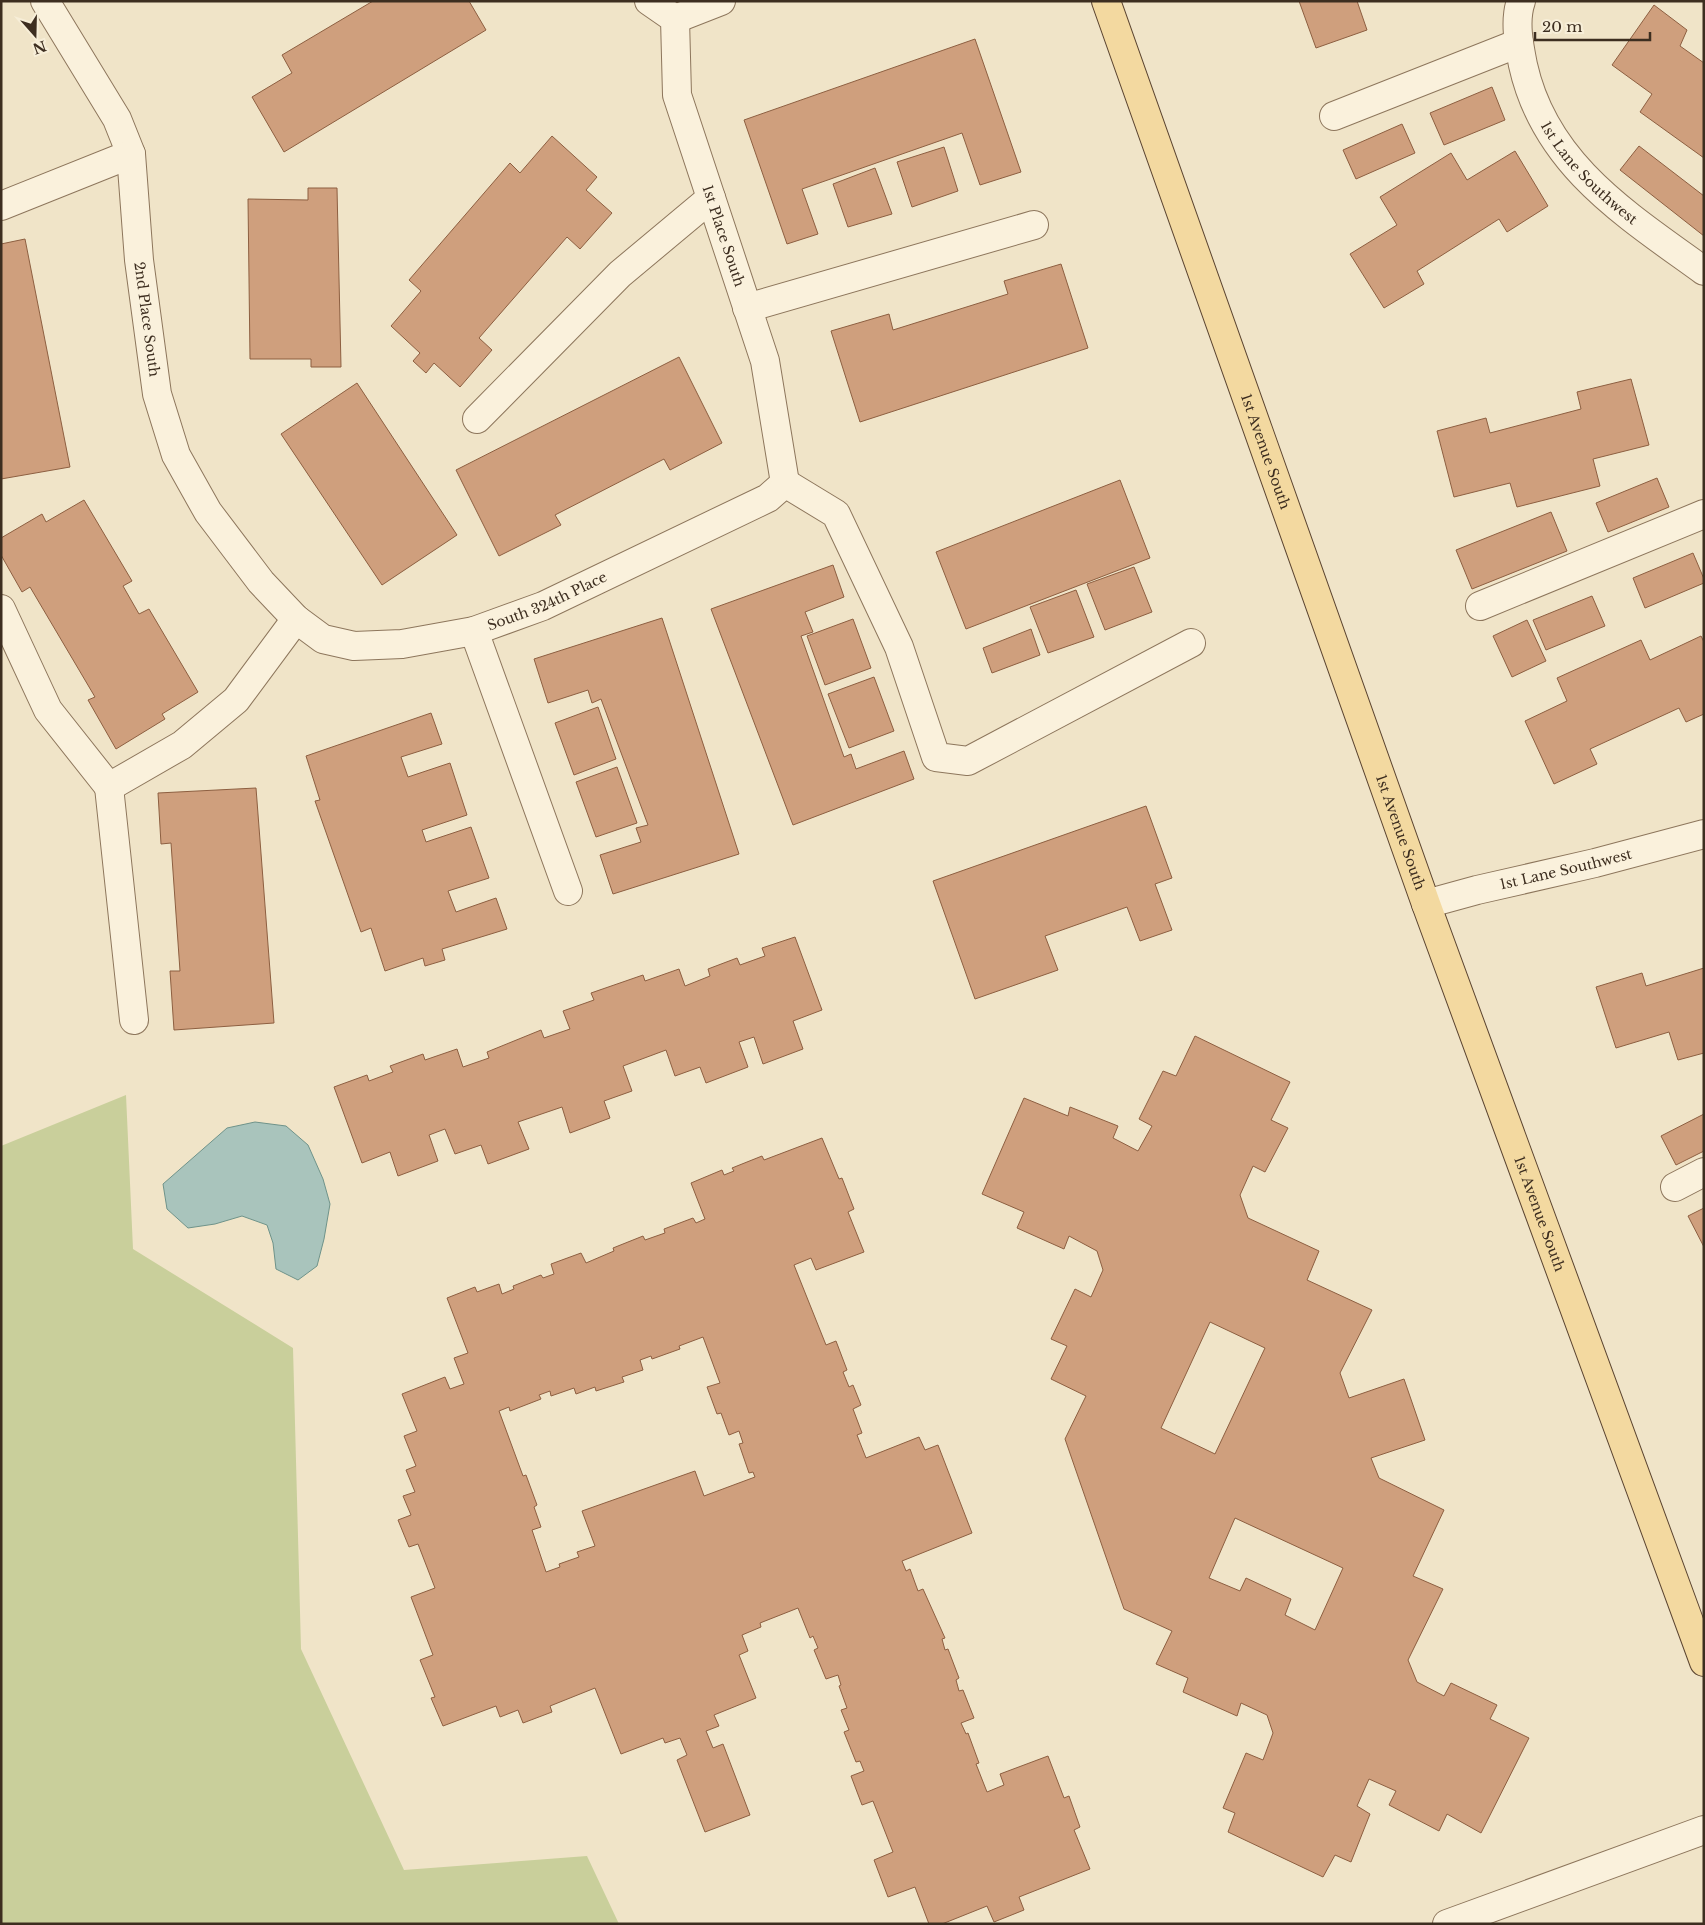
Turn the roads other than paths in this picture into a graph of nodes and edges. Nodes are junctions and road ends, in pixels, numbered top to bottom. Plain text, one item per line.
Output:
1 (45, 1) edge
2 (649, 1) edge
3 (722, 1) edge
4 (1106, 1) edge
5 (1521, 1) edge
6 (675, 19) junction
7 (1519, 43) junction
8 (1334, 116) dead end
9 (131, 154) junction
10 (711, 198) junction
11 (1, 206) edge
12 (1034, 226) dead end
13 (1704, 271) edge
14 (747, 308) junction
15 (477, 419) dead end
16 (785, 483) junction
17 (1704, 514) edge
18 (1480, 606) dead end
19 (1, 609) edge
20 (296, 619) junction
21 (474, 632) junction
22 (1191, 643) dead end
23 (109, 787) junction
24 (1704, 834) edge
25 (568, 891) dead end
26 (1426, 904) junction
27 (134, 1020) dead end
28 (1704, 1172) edge
29 (1675, 1188) dead end
30 (1704, 1662) edge
31 (1704, 1830) edge
32 (1447, 1924) edge

1 - 9 street, 2nd Place South
2 - 6 street
3 - 6 street
4 - 26 main road, 1st Avenue South
5 - 7 street, 1st Lane Southwest
6 - 10 street, 1st Place South
7 - 8 street
7 - 13 street, 1st Lane Southwest
9 - 11 street
9 - 20 street, 2nd Place South
10 - 14 street, 1st Place South
10 - 15 street
12 - 14 street
14 - 16 street, 1st Place South
16 - 21 street, South 324th Place
16 - 22 street
17 - 18 street
19 - 23 street
20 - 21 street, South 324th Place
20 - 23 street
21 - 25 street
23 - 27 street
24 - 26 street, 1st Lane Southwest
26 - 30 main road, 1st Avenue South
28 - 29 street
31 - 32 street

